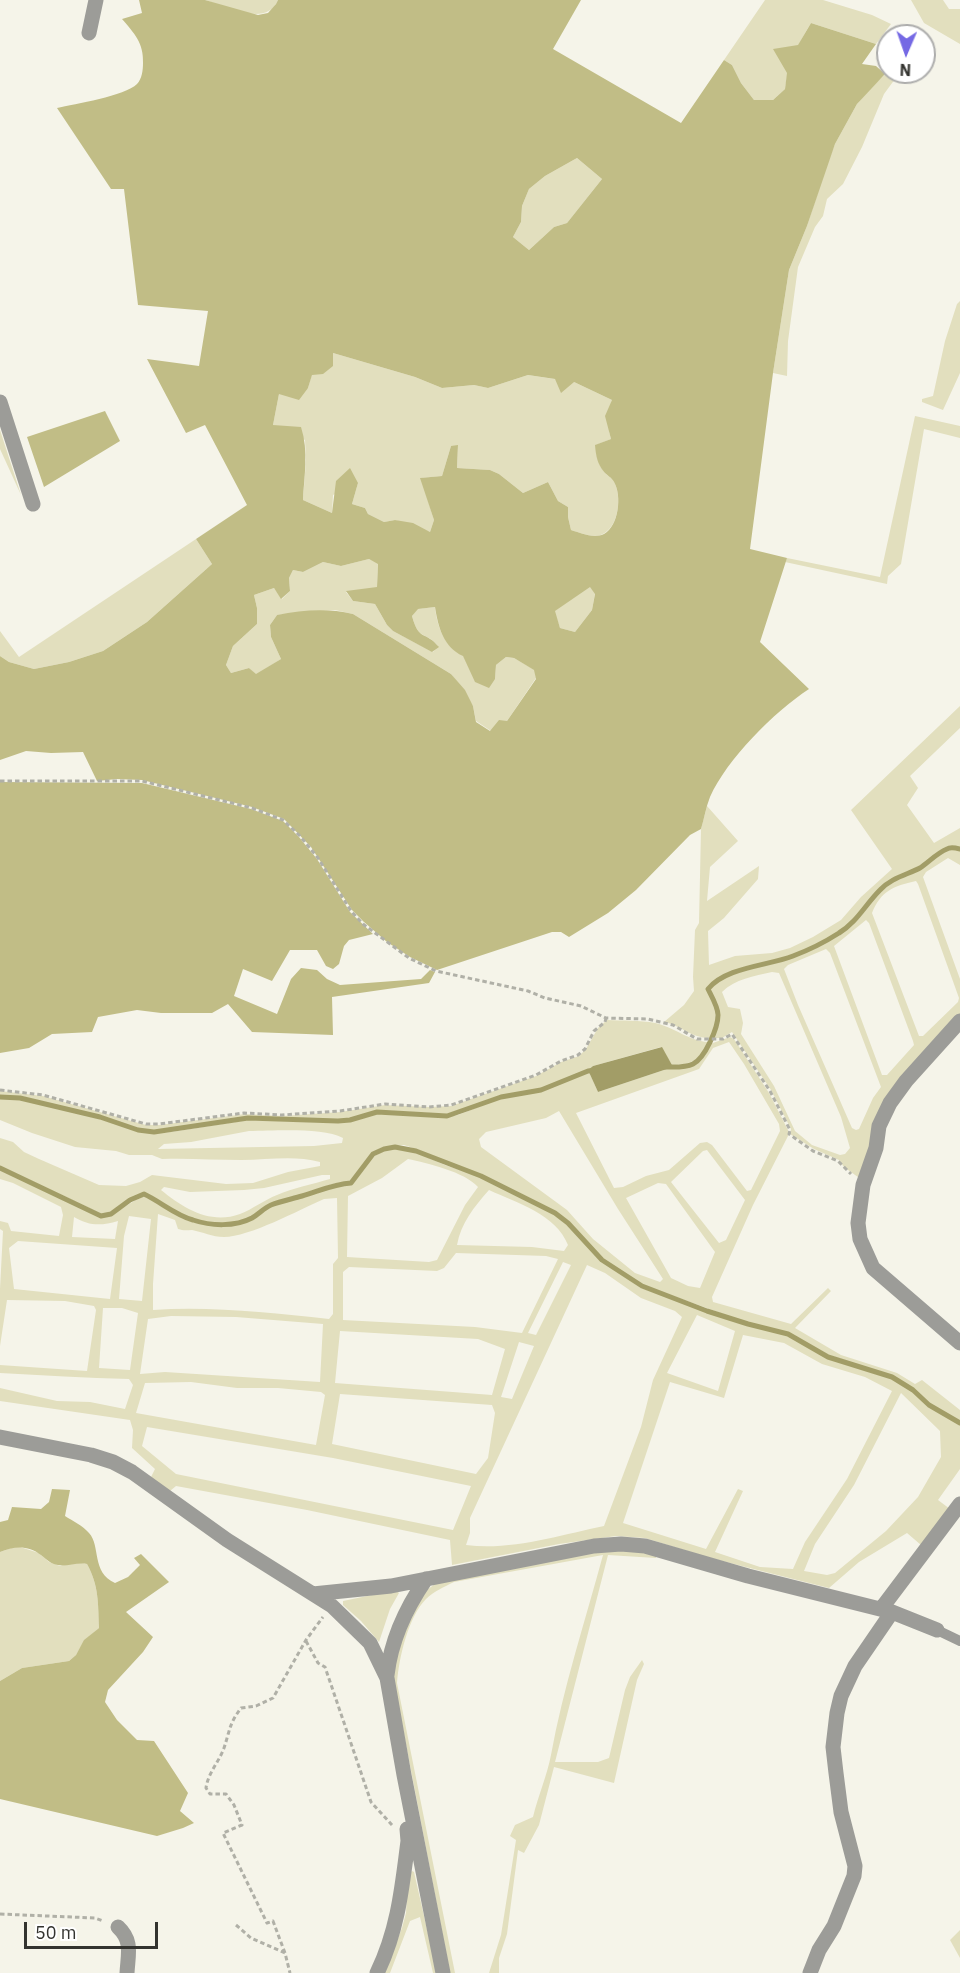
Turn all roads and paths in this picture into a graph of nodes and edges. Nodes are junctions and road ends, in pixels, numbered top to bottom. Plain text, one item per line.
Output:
1 (96, 0) edge
2 (89, 33) dead end
3 (0, 402) edge
4 (33, 504) dead end
5 (0, 781) edge
6 (606, 1018) junction
7 (960, 1021) edge
8 (0, 1090) edge
9 (863, 1185) junction
10 (960, 1342) edge
11 (0, 1437) edge
12 (960, 1504) edge
13 (426, 1579) junction
14 (313, 1594) junction
15 (332, 1606) junction
16 (886, 1610) junction
17 (937, 1630) joint
18 (306, 1640) junction
19 (960, 1641) edge
20 (387, 1678) junction
21 (404, 1775) junction
22 (408, 1841) junction
23 (0, 1914) edge
24 (236, 1925) dead end
25 (118, 1927) joint
26 (285, 1953) junction
27 (127, 1973) edge
28 (290, 1973) edge
29 (378, 1973) edge
30 (443, 1973) edge
31 (810, 1973) edge

1 - 2 street
3 - 4 street
5 - 6 path
6 - 8 path
6 - 9 path
7 - 9 street
9 - 10 street
11 - 14 street
12 - 16 street
13 - 14 street
13 - 16 street
13 - 20 street
14 - 15 street
15 - 18 path
15 - 20 street
16 - 17 street
16 - 31 street
17 - 19 lane
18 - 22 path
18 - 26 path
20 - 21 street
21 - 22 street
21 - 30 street
22 - 29 street
23 - 25 path
24 - 26 path
25 - 27 street
26 - 28 path

